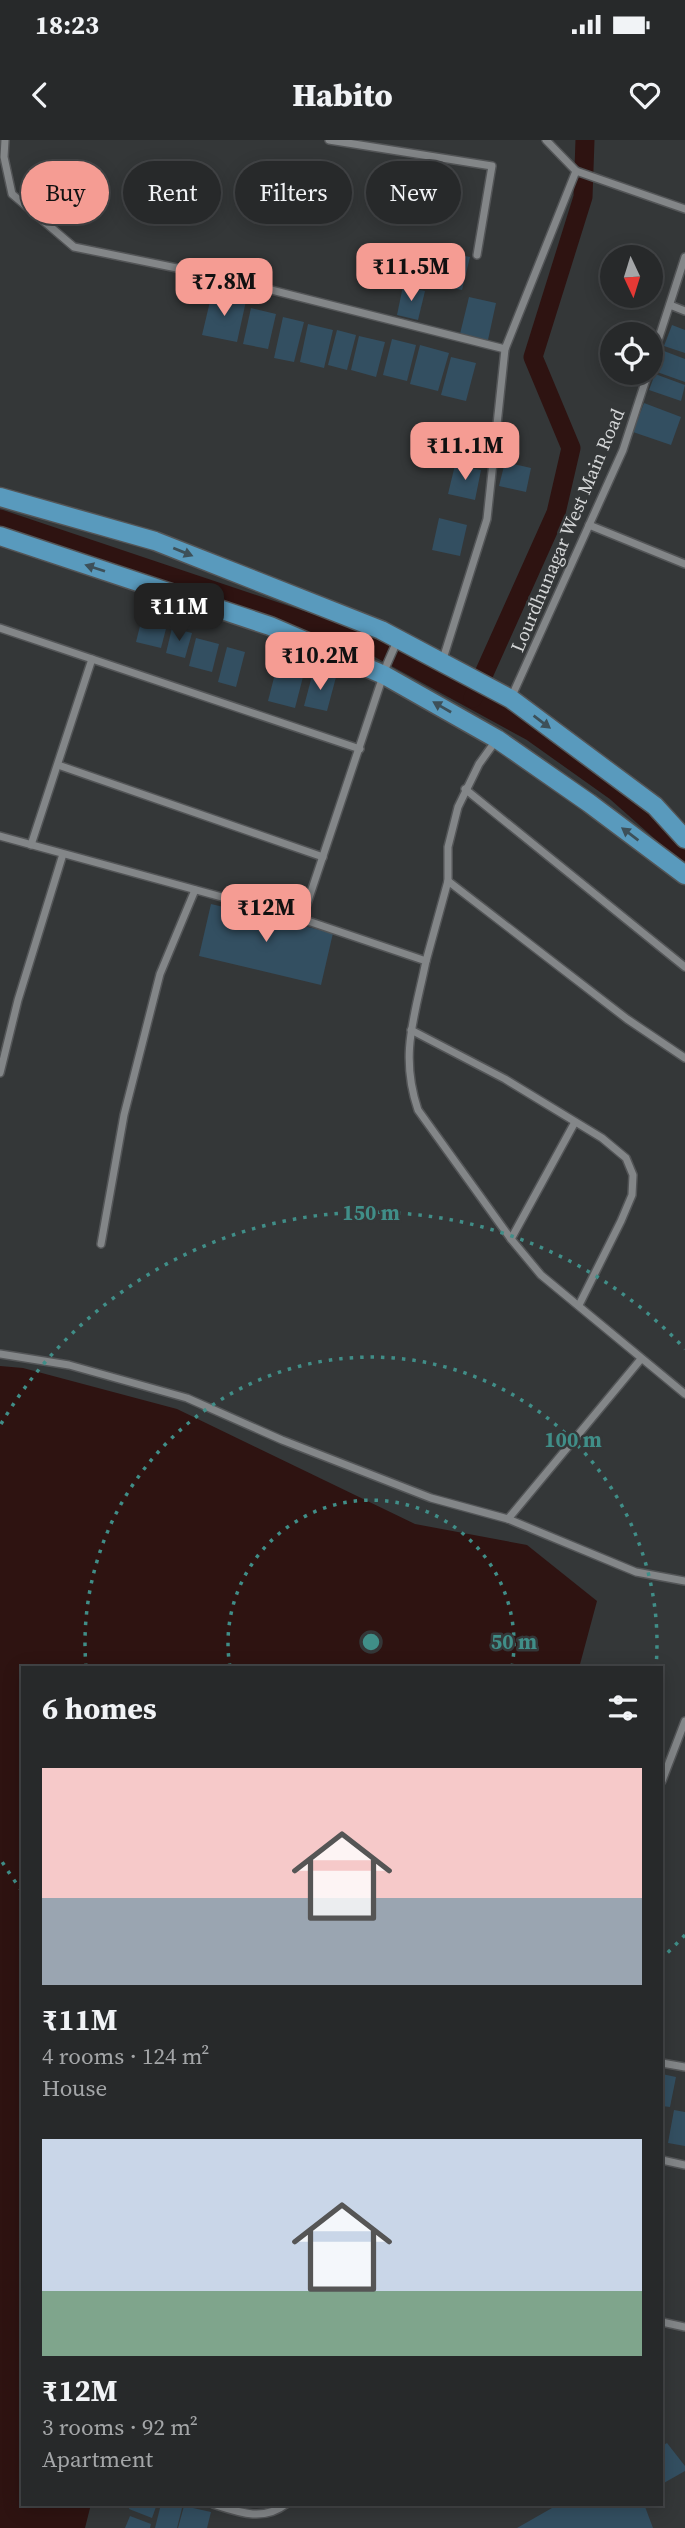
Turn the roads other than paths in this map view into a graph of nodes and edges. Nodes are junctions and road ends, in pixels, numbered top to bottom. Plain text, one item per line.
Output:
1 (5, 140) edge
2 (330, 140) edge
3 (546, 140) edge
4 (581, 173) junction
5 (685, 209) edge
6 (477, 255) dead end
7 (685, 257) edge
8 (670, 305) junction
9 (685, 312) edge
10 (663, 326) edge
11 (505, 349) junction
12 (644, 385) edge
13 (0, 498) edge
14 (589, 525) junction
15 (0, 537) edge
16 (685, 564) edge
17 (0, 628) edge
18 (396, 643) junction
19 (92, 659) junction
20 (442, 663) junction
21 (386, 669) junction
22 (511, 699) junction
23 (497, 738) junction
24 (360, 749) junction
25 (58, 765) junction
26 (465, 789) junction
27 (0, 836) edge
28 (685, 839) edge
29 (31, 845) junction
30 (64, 854) junction
31 (323, 857) junction
32 (685, 875) edge
33 (447, 881) junction
34 (195, 890) junction
35 (302, 919) junction
36 (426, 961) junction
37 (685, 967) edge
38 (411, 1030) junction
39 (685, 1058) edge
40 (0, 1073) edge
41 (575, 1122) junction
42 (511, 1239) junction
43 (101, 1244) dead end
44 (579, 1305) junction
45 (0, 1354) edge
46 (641, 1359) junction
47 (685, 1394) edge
48 (508, 1519) junction
49 (685, 1581) edge
50 (685, 1721) edge
51 (663, 1779) edge
52 (663, 2063) edge
53 (685, 2067) edge
54 (663, 2160) edge
55 (685, 2165) edge
56 (663, 2322) edge
57 (685, 2327) edge
58 (222, 2506) edge
59 (283, 2506) edge

1 - 11 street
2 - 6 street
3 - 4 street
4 - 5 street
4 - 11 street
7 - 8 street
8 - 9 street
8 - 10 street
11 - 20 street
12 - 14 street, Lourdhunagar West Main Road
13 -> 18 main road
14 - 16 street
14 - 22 street, Lourdhunagar West Main Road
21 -> 15 main road
17 - 19 street
18 - 20 main road
18 - 21 street
19 - 24 street
19 - 25 street
20 - 22 main road
23 -> 21 main road
21 - 24 street
22 -> 28 main road
23 - 26 street
32 -> 23 main road
24 - 31 street
25 - 29 street
25 - 31 street
26 - 33 street
26 - 37 street
27 - 29 street
29 - 30 street
30 - 34 street
30 - 40 street
31 - 35 street
33 - 36 street
33 - 39 street
34 - 35 street
34 - 43 street
35 - 36 street
36 - 38 street
38 - 41 street
38 - 42 street
41 - 42 street
41 - 44 street
42 - 44 street
44 - 46 street
45 - 48 street
46 - 47 street
46 - 48 street
48 - 49 street
50 - 51 street
52 - 53 street
54 - 55 street
56 - 57 street
58 - 59 street

